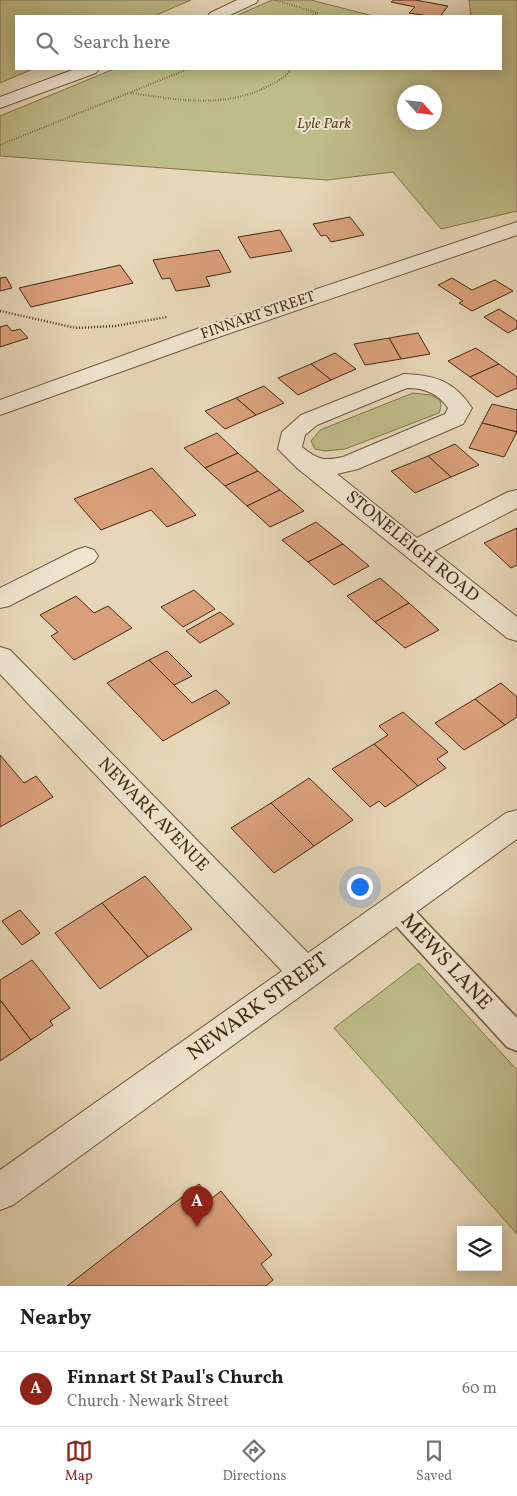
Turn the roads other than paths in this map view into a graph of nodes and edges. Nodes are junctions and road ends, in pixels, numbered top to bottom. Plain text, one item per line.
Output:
1 (250, 0) edge
2 (218, 15) edge
3 (87, 70) edge
4 (0, 103) edge
5 (517, 228) edge
6 (0, 408) edge
7 (306, 463) junction
8 (517, 498) edge
9 (416, 549) junction
10 (85, 556) dead end
11 (0, 599) edge
12 (517, 631) edge
13 (0, 657) edge
14 (517, 822) edge
15 (396, 908) junction
16 (306, 973) junction
17 (517, 1038) edge
18 (0, 1192) edge

1 - 2 street
3 - 4 street
5 - 6 street, FINNART STREET
7 - 7 street, STONELEIGH ROAD
7 - 9 street, STONELEIGH ROAD
8 - 9 street
9 - 12 street, STONELEIGH ROAD
10 - 11 street
13 - 16 street, NEWARK AVENUE
14 - 15 street, NEWARK STREET
15 - 16 street, NEWARK STREET
15 - 17 lane, MEWS LANE
16 - 18 street, NEWARK STREET

